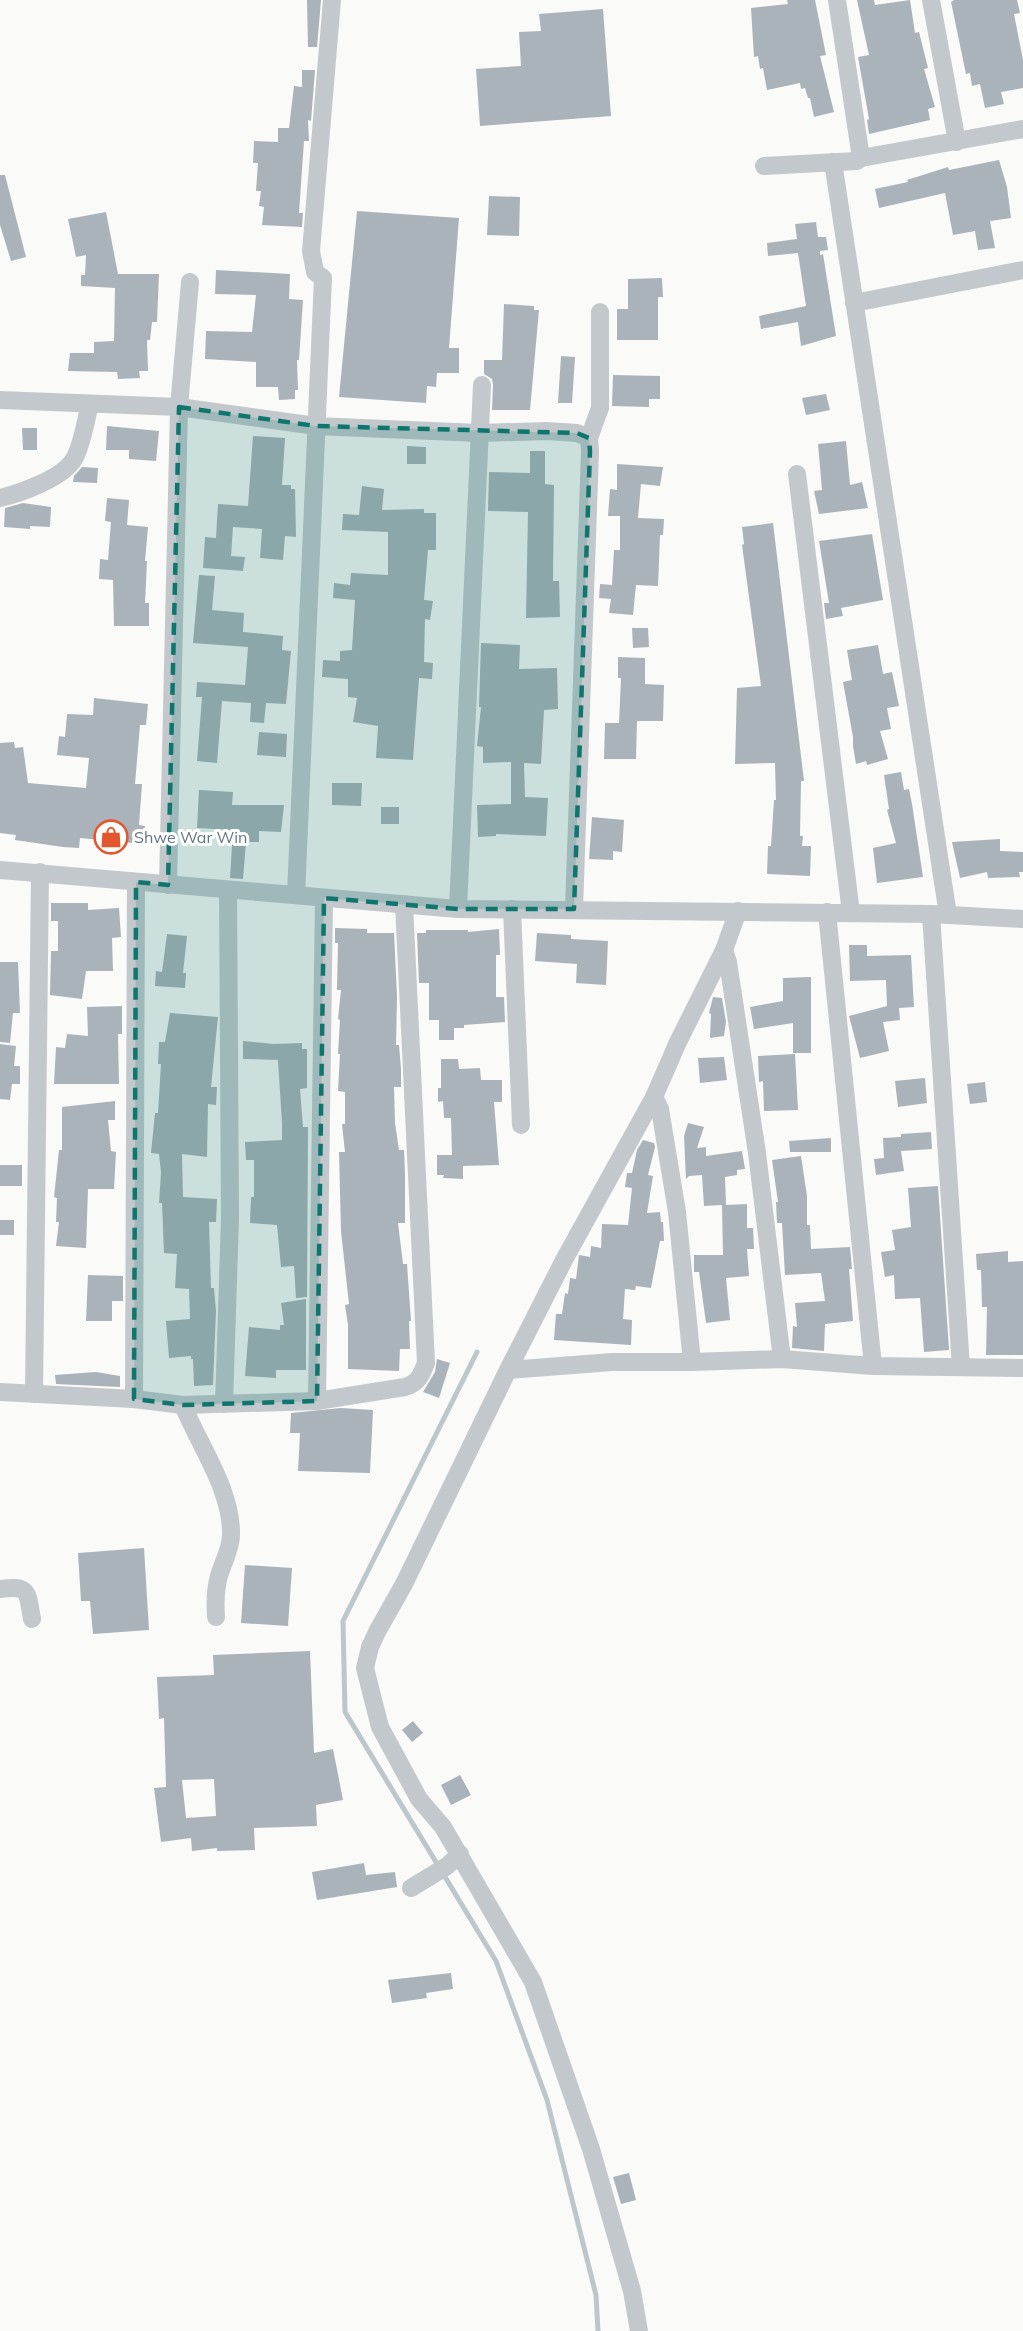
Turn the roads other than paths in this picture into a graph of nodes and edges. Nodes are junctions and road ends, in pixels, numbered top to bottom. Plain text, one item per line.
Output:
1 (332, 0) edge
2 (837, 0) edge
3 (931, 0) edge
4 (1023, 129) edge
5 (957, 142) junction
6 (861, 158) junction
7 (833, 162) junction
8 (764, 166) dead end
9 (1023, 270) edge
10 (190, 282) dead end
11 (854, 303) junction
12 (600, 312) dead end
13 (482, 385) dead end
14 (0, 399) edge
15 (90, 404) junction
16 (179, 407) junction
17 (316, 426) junction
18 (479, 433) junction
19 (589, 438) junction
20 (796, 474) dead end
21 (0, 498) edge
22 (0, 870) edge
23 (40, 872) junction
24 (136, 882) junction
25 (168, 885) junction
26 (228, 890) junction
27 (296, 895) junction
28 (324, 898) junction
29 (404, 904) junction
30 (458, 909) junction
31 (512, 909) junction
32 (574, 909) junction
33 (738, 911) junction
34 (827, 912) junction
35 (851, 913) junction
36 (940, 915) junction
37 (1023, 919) edge
38 (724, 950) junction
39 (654, 1096) junction
40 (521, 1125) dead end
41 (782, 1359) junction
42 (692, 1362) junction
43 (873, 1366) junction
44 (961, 1367) junction
45 (1023, 1368) edge
46 (508, 1370) junction
47 (0, 1392) edge
48 (34, 1394) junction
49 (134, 1399) junction
50 (316, 1401) junction
51 (224, 1404) junction
52 (183, 1405) junction
53 (0, 1588) edge
54 (216, 1617) dead end
55 (32, 1619) dead end
56 (447, 1865) junction
57 (411, 1888) dead end
58 (639, 2331) edge

1 - 17 street
2 - 6 street
3 - 5 street
4 - 5 street
5 - 6 street
6 - 7 street
7 - 8 street
7 - 11 street
9 - 11 street
10 - 16 street
11 - 36 street
12 - 19 street
13 - 18 street
14 - 15 street
15 - 16 street
15 - 21 street
16 - 17 street
16 - 25 street
17 - 18 street
17 - 27 street
18 - 19 street
18 - 30 street
19 - 32 street
20 - 35 street
22 - 23 street
23 - 24 street
23 - 48 street
24 - 25 street
24 - 49 street
25 - 26 street
26 - 27 street
26 - 51 street
27 - 28 street
28 - 29 street
28 - 50 street
29 - 30 street
29 - 50 street
30 - 31 street
31 - 32 street
31 - 40 street
32 - 33 street
33 - 34 street
33 - 38 street
34 - 35 street
34 - 43 street
35 - 36 street
36 - 37 street
36 - 44 street
38 - 39 street
38 - 41 street
39 - 42 street
39 - 46 street
41 - 42 street
41 - 43 street
42 - 46 street
43 - 44 street
44 - 45 street
46 - 56 street
47 - 48 street
48 - 49 street
49 - 52 street
50 - 51 street
51 - 52 street
52 - 54 street
53 - 55 street
56 - 57 street
56 - 58 street

